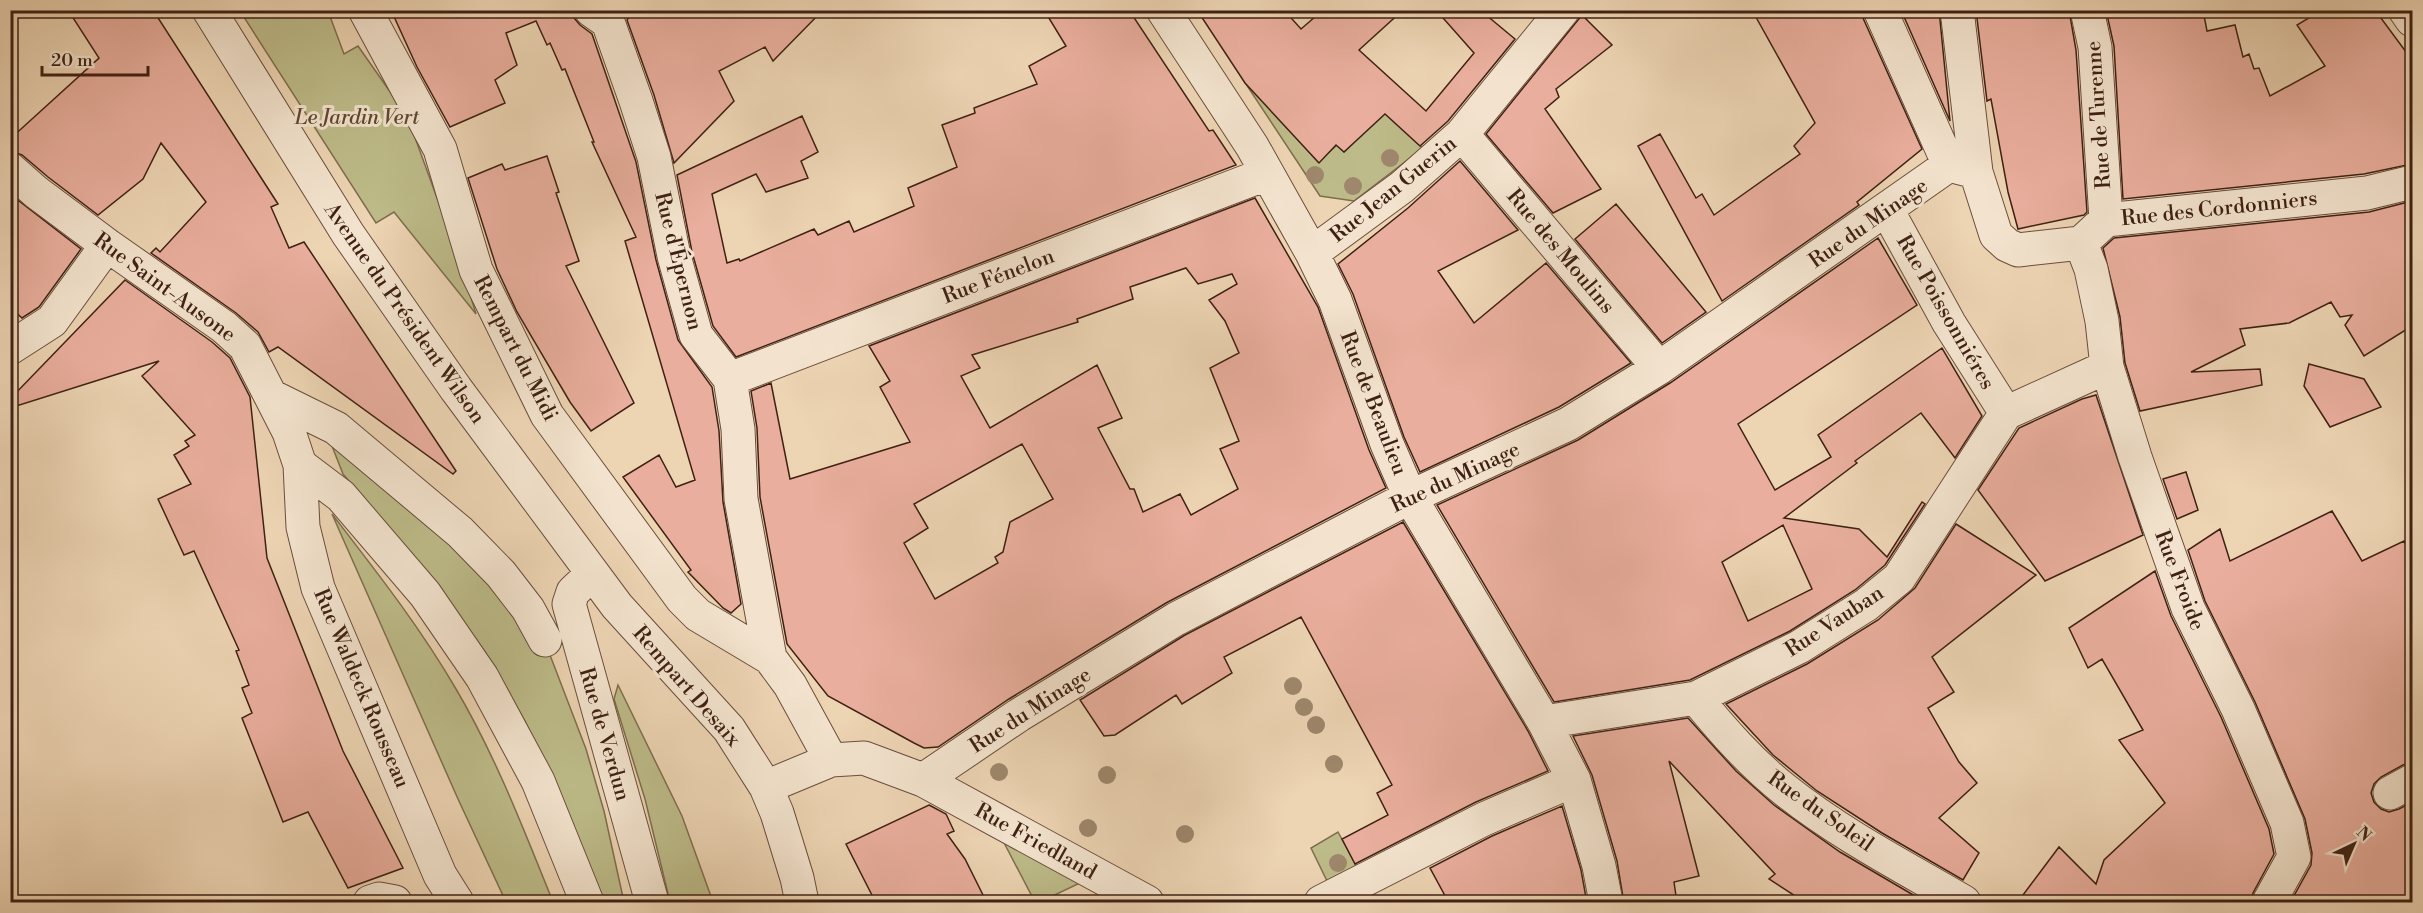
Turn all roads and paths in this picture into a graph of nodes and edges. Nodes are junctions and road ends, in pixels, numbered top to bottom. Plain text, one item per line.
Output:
1 (209, 10) edge
2 (365, 10) edge
3 (1162, 10) edge
4 (1563, 10) edge
5 (1880, 10) edge
6 (1957, 10) edge
7 (2087, 10) edge
8 (2405, 10) edge
9 (605, 14) edge
10 (2412, 20) edge
11 (1462, 134) junction
12 (1962, 168) junction
13 (10, 169) edge
14 (1266, 174) junction
15 (2412, 182) edge
16 (1887, 210) junction
17 (2106, 220) junction
18 (2081, 243) junction
19 (107, 245) junction
20 (1312, 253) junction
21 (10, 348) edge
22 (2106, 367) junction
23 (1659, 368) junction
24 (730, 379) junction
25 (273, 397) junction
26 (2006, 413) junction
27 (300, 465) junction
28 (1410, 497) junction
29 (592, 574) junction
30 (617, 606) joint
31 (545, 640) dead end
32 (770, 658) junction
33 (1696, 698) junction
34 (1544, 722) junction
35 (831, 760) junction
36 (923, 780) junction
37 (1574, 780) junction
38 (766, 787) junction
39 (440, 889) edge
40 (370, 903) edge
41 (396, 903) edge
42 (457, 903) edge
43 (587, 903) edge
44 (652, 903) edge
45 (802, 903) edge
46 (1147, 903) edge
47 (1321, 903) edge
48 (1605, 903) edge
49 (1964, 903) edge
50 (2269, 903) edge

1 - 29 street, Avenue du Président Wilson
2 - 32 street, Rempart du Midi
3 - 14 street, Rue de Beaulieu
4 - 11 street, Rue Jean Guerin
5 - 12 street
6 - 12 street
7 - 17 street, Rue de Turenne
8 - 10 street
9 - 24 street, Rue d'Épernon
11 - 20 street, Rue Jean Guerin
11 - 23 street, Rue des Moulins
12 - 16 street, Rue du Minage
12 - 18 street
13 - 19 street, Rue Saint-Ausone
14 - 20 street, Rue de Beaulieu
14 - 24 street, Rue Fénelon
15 - 17 street, Rue des Cordonniers
16 - 23 street, Rue du Minage
16 - 26 street, Rue Poissonniéres
17 - 18 street, Rue des Cordonniers
18 - 22 street, Rue Froide
19 - 21 street
19 - 25 street, Rue Saint-Ausone
20 - 28 street, Rue de Beaulieu
22 - 26 street
22 - 50 street, Rue Froide
23 - 28 street, Rue du Minage
24 - 32 street, Rue d'Épernon
25 - 27 street, Rue Saint-Ausone
25 - 31 street
26 - 33 street, Rue Vauban
27 - 39 street, Rue Waldeck Rousseau
27 - 43 street
28 - 34 street, Rue de Beaulieu
28 - 36 street, Rue du Minage
29 - 30 street, Avenue du Président Wilson
29 - 44 street, Rue de Verdun
30 - 38 street, Rempart Desaix
32 - 35 street
33 - 34 street, Rue Vauban
33 - 49 street, Rue du Soleil
34 - 37 street, Rue de Beaulieu
35 - 36 street, Rue Friedland
35 - 38 street, Rue Friedland
36 - 46 street, Rue Friedland
37 - 47 street
37 - 48 street, Rue de Beaulieu
38 - 45 street, Rempart Desaix
39 - 42 street, Rue Waldeck Rousseau
40 - 41 street

